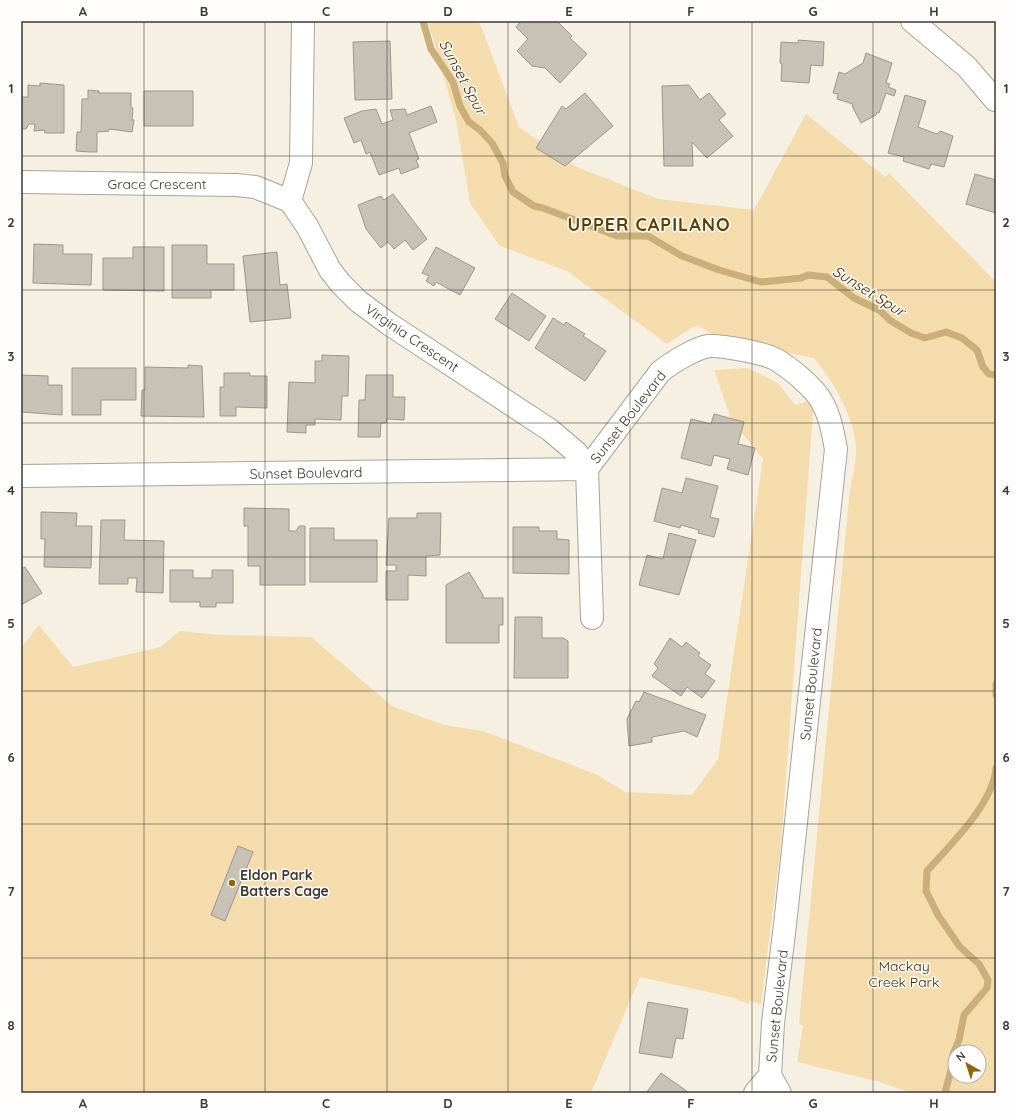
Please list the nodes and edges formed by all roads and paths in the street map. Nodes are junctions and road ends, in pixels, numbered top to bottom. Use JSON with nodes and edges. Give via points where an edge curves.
{"nodes":[{"id":1,"x":303,"y":21,"type":"edge"},
{"id":2,"x":912,"y":21,"type":"edge"},
{"id":3,"x":995,"y":100,"type":"dead end"},
{"id":4,"x":21,"y":182,"type":"edge"},
{"id":5,"x":290,"y":201,"type":"junction"},
{"id":6,"x":587,"y":469,"type":"junction"},
{"id":7,"x":21,"y":476,"type":"edge"},
{"id":8,"x":592,"y":618,"type":"dead end"},
{"id":9,"x":775,"y":1084,"type":"edge"},
{"id":10,"x":755,"y":1093,"type":"edge"}],
"edges":[{"from":1,"to":5,"type":"street","via":[[301,163]]},
{"from":2,"to":3,"type":"street","via":[[967,67]]},
{"from":4,"to":5,"type":"street","name":"Grace Crescent","via":[[236,185],[255,187]]},
{"from":5,"to":6,"type":"street","name":"Virginia Crescent","via":[[308,226],[330,270],[358,301],[550,430],[577,453]]},
{"from":6,"to":7,"type":"street","name":"Sunset Boulevard"},
{"from":6,"to":8,"type":"street"},
{"from":6,"to":9,"type":"street","name":"Sunset Boulevard","via":[[660,372],[675,361],[708,346],[738,349],[774,358],[797,375],[816,394],[822,401],[831,423],[836,449],[786,925],[773,1023]]},
{"from":9,"to":10,"type":"street","name":"Sunset Boulevard"}]}
